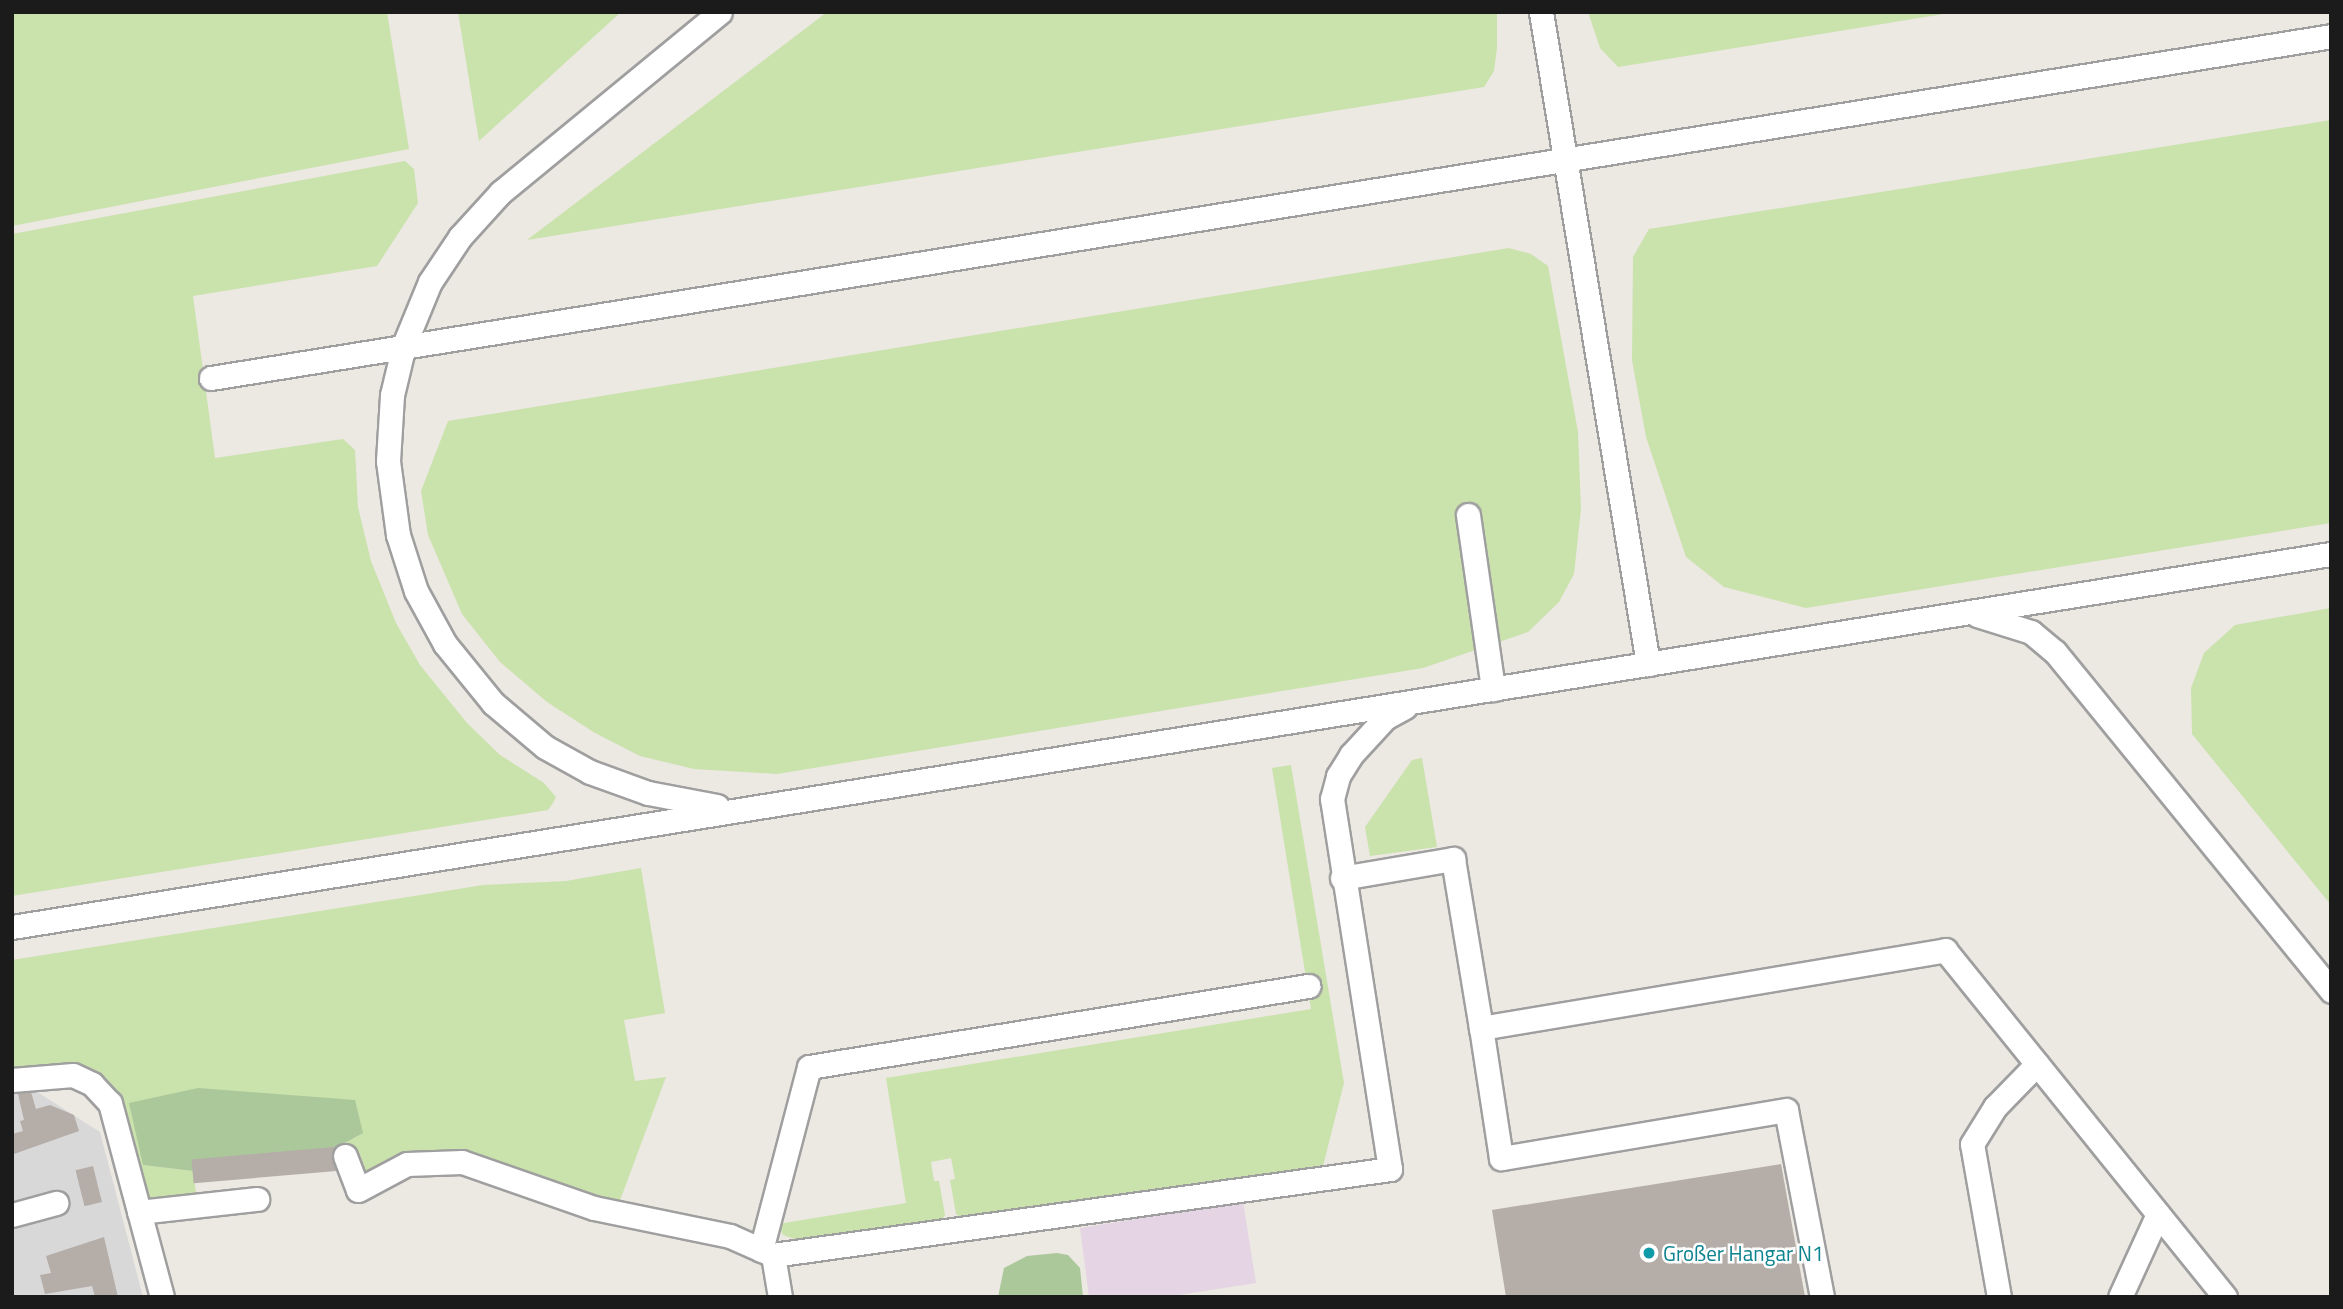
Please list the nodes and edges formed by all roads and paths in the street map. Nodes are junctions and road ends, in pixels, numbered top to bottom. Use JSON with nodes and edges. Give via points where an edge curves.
{"nodes":[{"id":1,"x":720,"y":12,"type":"edge"},
{"id":2,"x":1541,"y":12,"type":"edge"},
{"id":3,"x":2331,"y":36,"type":"edge"},
{"id":4,"x":1565,"y":159,"type":"junction"},
{"id":5,"x":404,"y":345,"type":"junction"},
{"id":6,"x":211,"y":378,"type":"dead end"},
{"id":7,"x":1468,"y":515,"type":"dead end"},
{"id":8,"x":2331,"y":554,"type":"edge"},
{"id":9,"x":1956,"y":614,"type":"junction"},
{"id":10,"x":1648,"y":664,"type":"junction"},
{"id":11,"x":1493,"y":689,"type":"junction"},
{"id":12,"x":1426,"y":699,"type":"junction"},
{"id":13,"x":758,"y":807,"type":"junction"},
{"id":14,"x":1342,"y":878,"type":"junction"},
{"id":15,"x":12,"y":927,"type":"edge"},
{"id":16,"x":1308,"y":986,"type":"dead end"},
{"id":17,"x":2331,"y":991,"type":"edge"},
{"id":18,"x":1481,"y":1028,"type":"junction"},
{"id":19,"x":2037,"y":1064,"type":"junction"},
{"id":20,"x":12,"y":1080,"type":"edge"},
{"id":21,"x":345,"y":1156,"type":"dead end"},
{"id":22,"x":257,"y":1199,"type":"dead end"},
{"id":23,"x":57,"y":1203,"type":"dead end"},
{"id":24,"x":139,"y":1212,"type":"junction"},
{"id":25,"x":2158,"y":1214,"type":"junction"},
{"id":26,"x":12,"y":1215,"type":"edge"},
{"id":27,"x":767,"y":1252,"type":"junction"},
{"id":28,"x":162,"y":1297,"type":"edge"},
{"id":29,"x":780,"y":1297,"type":"edge"},
{"id":30,"x":1822,"y":1297,"type":"edge"},
{"id":31,"x":1999,"y":1297,"type":"edge"},
{"id":32,"x":2120,"y":1297,"type":"edge"},
{"id":33,"x":2225,"y":1297,"type":"edge"}],
"edges":[{"from":1,"to":5,"type":"lane","via":[[479,214],[430,282]]},
{"from":2,"to":4,"type":"lane"},
{"from":3,"to":4,"type":"lane"},
{"from":4,"to":5,"type":"lane"},
{"from":4,"to":10,"type":"lane"},
{"from":5,"to":6,"type":"lane"},
{"from":5,"to":13,"type":"lane","via":[[389,423],[393,513],[416,591],[457,661],[524,731],[590,772],[682,802]]},
{"from":7,"to":11,"type":"lane"},
{"from":8,"to":9,"type":"lane"},
{"from":9,"to":10,"type":"lane"},
{"from":9,"to":17,"type":"lane","via":[[2013,624],[2055,652]]},
{"from":10,"to":11,"type":"lane"},
{"from":11,"to":12,"type":"lane"},
{"from":12,"to":13,"type":"lane"},
{"from":12,"to":14,"type":"lane","via":[[1385,718],[1338,776],[1333,823]]},
{"from":13,"to":15,"type":"lane"},
{"from":14,"to":18,"type":"lane","via":[[1452,859]]},
{"from":14,"to":27,"type":"lane","via":[[1390,1169]]},
{"from":16,"to":27,"type":"lane","via":[[809,1067]]},
{"from":18,"to":19,"type":"lane","via":[[1945,950]]},
{"from":18,"to":30,"type":"lane","via":[[1501,1158],[1786,1110]]},
{"from":19,"to":25,"type":"lane"},
{"from":19,"to":31,"type":"lane","via":[[1994,1107],[1972,1144]]},
{"from":20,"to":24,"type":"lane","via":[[73,1075],[92,1084],[110,1104]]},
{"from":21,"to":27,"type":"lane","via":[[358,1190],[407,1164],[461,1162],[594,1208],[730,1236]]},
{"from":22,"to":24,"type":"lane"},
{"from":23,"to":26,"type":"lane"},
{"from":24,"to":28,"type":"lane"},
{"from":25,"to":32,"type":"lane"},
{"from":25,"to":33,"type":"lane"},
{"from":27,"to":29,"type":"lane"}]}
